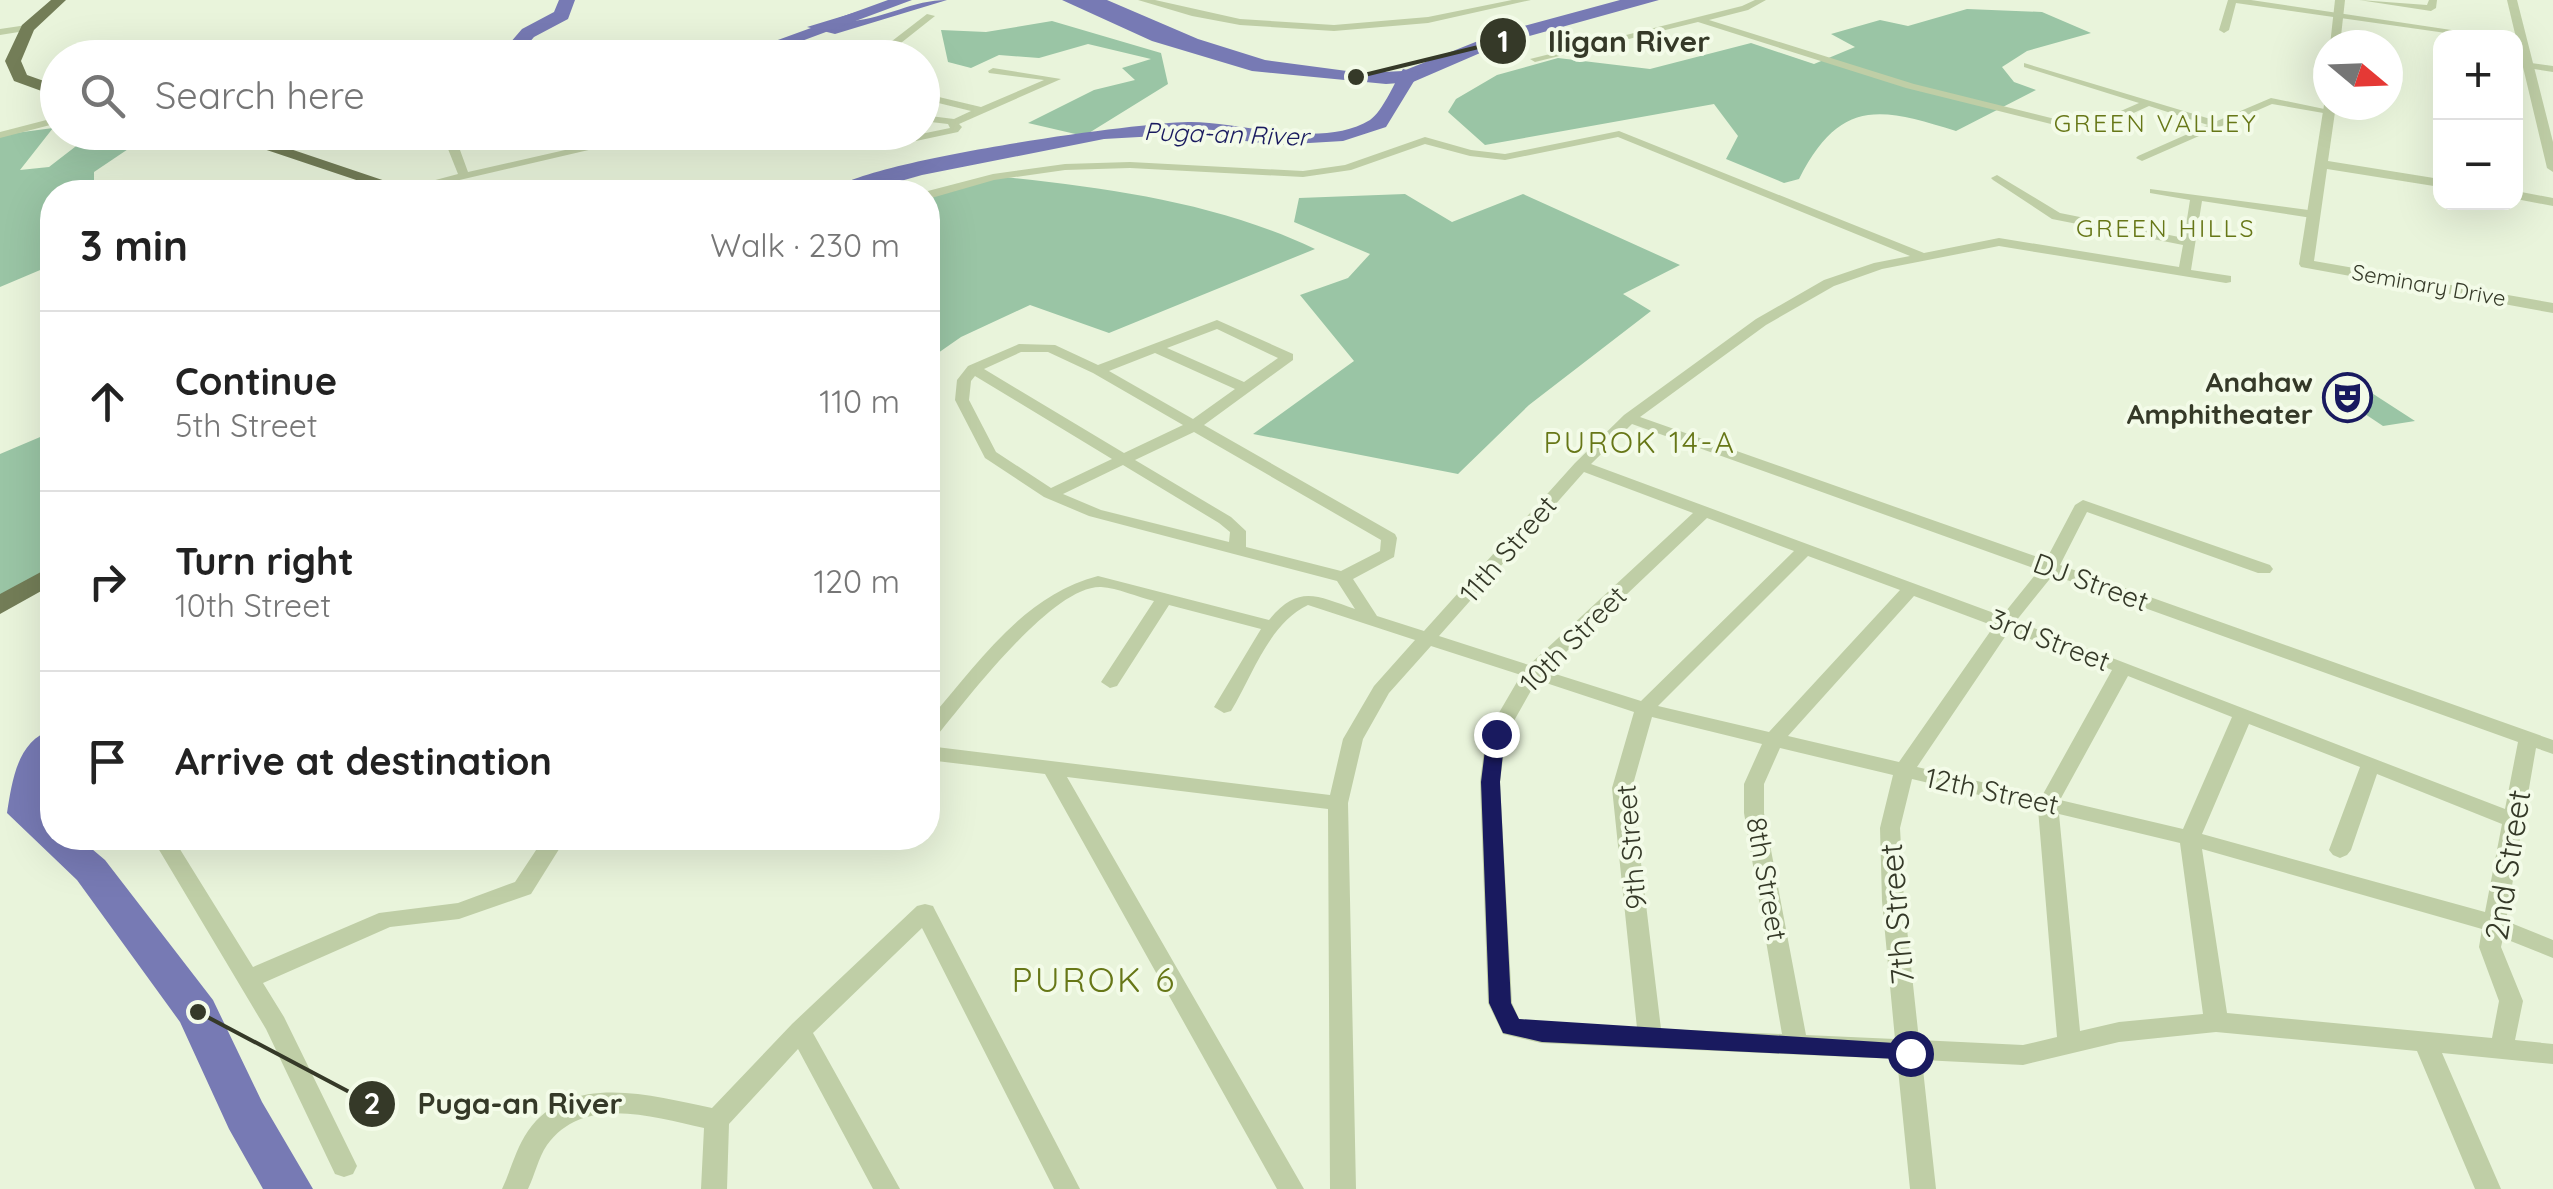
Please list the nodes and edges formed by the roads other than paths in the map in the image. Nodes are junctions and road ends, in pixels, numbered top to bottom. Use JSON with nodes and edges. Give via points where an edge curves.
{"nodes":[{"id":1,"x":59,"y":0,"type":"edge"},
{"id":2,"x":1143,"y":0,"type":"edge"},
{"id":3,"x":1526,"y":0,"type":"edge"},
{"id":4,"x":1762,"y":0,"type":"edge"},
{"id":5,"x":2232,"y":0,"type":"edge"},
{"id":6,"x":2340,"y":0,"type":"edge"},
{"id":7,"x":2364,"y":0,"type":"edge"},
{"id":8,"x":2512,"y":0,"type":"edge"},
{"id":9,"x":2434,"y":3,"type":"edge"},
{"id":10,"x":930,"y":16,"type":"dead end"},
{"id":11,"x":2337,"y":16,"type":"junction"},
{"id":12,"x":1701,"y":20,"type":"junction"},
{"id":13,"x":27,"y":28,"type":"junction"},
{"id":14,"x":2224,"y":30,"type":"dead end"},
{"id":15,"x":2336,"y":30,"type":"edge"},
{"id":16,"x":2445,"y":30,"type":"edge"},
{"id":17,"x":0,"y":32,"type":"edge"},
{"id":18,"x":899,"y":40,"type":"edge"},
{"id":19,"x":1535,"y":59,"type":"dead end"},
{"id":20,"x":2027,"y":64,"type":"dead end"},
{"id":21,"x":6,"y":65,"type":"edge"},
{"id":22,"x":2530,"y":66,"type":"junction"},
{"id":23,"x":2553,"y":69,"type":"edge"},
{"id":24,"x":992,"y":72,"type":"dead end"},
{"id":25,"x":40,"y":85,"type":"edge"},
{"id":26,"x":940,"y":100,"type":"edge"},
{"id":27,"x":2147,"y":103,"type":"junction"},
{"id":28,"x":2313,"y":106,"type":"edge"},
{"id":29,"x":983,"y":111,"type":"junction"},
{"id":30,"x":2328,"y":120,"type":"edge"},
{"id":31,"x":940,"y":122,"type":"edge"},
{"id":32,"x":40,"y":124,"type":"edge"},
{"id":33,"x":948,"y":124,"type":"junction"},
{"id":34,"x":2217,"y":124,"type":"junction"},
{"id":35,"x":940,"y":132,"type":"edge"},
{"id":36,"x":0,"y":134,"type":"edge"},
{"id":37,"x":277,"y":150,"type":"edge"},
{"id":38,"x":454,"y":150,"type":"edge"},
{"id":39,"x":576,"y":150,"type":"edge"},
{"id":40,"x":2142,"y":158,"type":"dead end"},
{"id":41,"x":2320,"y":164,"type":"junction"},
{"id":42,"x":2553,"y":168,"type":"edge"},
{"id":43,"x":463,"y":174,"type":"junction"},
{"id":44,"x":1996,"y":178,"type":"dead end"},
{"id":45,"x":370,"y":180,"type":"edge"},
{"id":46,"x":444,"y":180,"type":"edge"},
{"id":47,"x":2433,"y":182,"type":"edge"},
{"id":48,"x":940,"y":191,"type":"edge"},
{"id":49,"x":2154,"y":191,"type":"dead end"},
{"id":50,"x":2523,"y":197,"type":"edge"},
{"id":51,"x":2196,"y":198,"type":"junction"},
{"id":52,"x":2553,"y":202,"type":"edge"},
{"id":53,"x":2312,"y":214,"type":"junction"},
{"id":54,"x":2187,"y":242,"type":"junction"},
{"id":55,"x":1923,"y":257,"type":"junction"},
{"id":56,"x":2185,"y":270,"type":"junction"},
{"id":57,"x":2226,"y":279,"type":"dead end"},
{"id":58,"x":2553,"y":308,"type":"edge"},
{"id":59,"x":1156,"y":348,"type":"junction"},
{"id":60,"x":974,"y":369,"type":"junction"},
{"id":61,"x":1098,"y":370,"type":"junction"},
{"id":62,"x":1244,"y":388,"type":"junction"},
{"id":63,"x":1629,"y":418,"type":"junction"},
{"id":64,"x":1192,"y":427,"type":"junction"},
{"id":65,"x":1125,"y":460,"type":"junction"},
{"id":66,"x":1580,"y":466,"type":"junction"},
{"id":67,"x":1050,"y":494,"type":"junction"},
{"id":68,"x":1703,"y":513,"type":"junction"},
{"id":69,"x":1807,"y":548,"type":"junction"},
{"id":70,"x":1237,"y":549,"type":"junction"},
{"id":71,"x":2050,"y":568,"type":"junction"},
{"id":72,"x":2264,"y":570,"type":"dead end"},
{"id":73,"x":1342,"y":578,"type":"junction"},
{"id":74,"x":40,"y":581,"type":"edge"},
{"id":75,"x":1912,"y":588,"type":"junction"},
{"id":76,"x":1164,"y":598,"type":"junction"},
{"id":77,"x":0,"y":606,"type":"edge"},
{"id":78,"x":1369,"y":616,"type":"junction"},
{"id":79,"x":2005,"y":623,"type":"junction"},
{"id":80,"x":1272,"y":626,"type":"junction"},
{"id":81,"x":1430,"y":637,"type":"junction"},
{"id":82,"x":2124,"y":668,"type":"junction"},
{"id":83,"x":1532,"y":673,"type":"junction"},
{"id":84,"x":1110,"y":682,"type":"dead end"},
{"id":85,"x":1224,"y":708,"type":"dead end"},
{"id":86,"x":1644,"y":709,"type":"junction"},
{"id":87,"x":2242,"y":717,"type":"junction"},
{"id":88,"x":940,"y":720,"type":"edge"},
{"id":89,"x":2528,"y":738,"type":"junction"},
{"id":90,"x":1774,"y":740,"type":"junction"},
{"id":91,"x":2553,"y":747,"type":"edge"},
{"id":92,"x":940,"y":755,"type":"edge"},
{"id":93,"x":2370,"y":766,"type":"junction"},
{"id":94,"x":1052,"y":769,"type":"junction"},
{"id":95,"x":1904,"y":772,"type":"junction"},
{"id":96,"x":1338,"y":803,"type":"junction"},
{"id":97,"x":2048,"y":803,"type":"junction"},
{"id":98,"x":2516,"y":821,"type":"junction"},
{"id":99,"x":2190,"y":838,"type":"junction"},
{"id":100,"x":170,"y":850,"type":"edge"},
{"id":101,"x":547,"y":850,"type":"edge"},
{"id":102,"x":2340,"y":850,"type":"dead end"},
{"id":103,"x":2494,"y":923,"type":"junction"},
{"id":104,"x":2553,"y":949,"type":"edge"},
{"id":105,"x":249,"y":979,"type":"junction"},
{"id":106,"x":2216,"y":1022,"type":"junction"},
{"id":107,"x":800,"y":1031,"type":"junction"},
{"id":108,"x":1650,"y":1037,"type":"junction"},
{"id":109,"x":2069,"y":1042,"type":"junction"},
{"id":110,"x":2425,"y":1042,"type":"junction"},
{"id":111,"x":1796,"y":1046,"type":"junction"},
{"id":112,"x":2502,"y":1048,"type":"junction"},
{"id":113,"x":1910,"y":1053,"type":"junction"},
{"id":114,"x":2553,"y":1054,"type":"edge"},
{"id":115,"x":717,"y":1120,"type":"junction"},
{"id":116,"x":344,"y":1166,"type":"dead end"},
{"id":117,"x":516,"y":1189,"type":"edge"},
{"id":118,"x":714,"y":1189,"type":"edge"},
{"id":119,"x":886,"y":1189,"type":"edge"},
{"id":120,"x":1067,"y":1189,"type":"edge"},
{"id":121,"x":1291,"y":1189,"type":"edge"},
{"id":122,"x":1343,"y":1189,"type":"edge"},
{"id":123,"x":1924,"y":1189,"type":"edge"},
{"id":124,"x":2488,"y":1189,"type":"edge"}],
"edges":[{"from":1,"to":13,"type":"main road"},
{"from":2,"to":3,"type":"street","via":[[1213,20],[1298,29],[1411,25]]},
{"from":4,"to":12,"type":"street"},
{"from":5,"to":11,"type":"street"},
{"from":5,"to":14,"type":"street"},
{"from":6,"to":11,"type":"street"},
{"from":7,"to":9,"type":"street"},
{"from":8,"to":22,"type":"street"},
{"from":10,"to":18,"type":"street"},
{"from":11,"to":15,"type":"street"},
{"from":11,"to":16,"type":"street"},
{"from":12,"to":19,"type":"street"},
{"from":12,"to":27,"type":"street","via":[[1910,86],[2071,126],[2106,123]]},
{"from":13,"to":17,"type":"street"},
{"from":13,"to":21,"type":"main road"},
{"from":20,"to":27,"type":"street"},
{"from":21,"to":25,"type":"main road"},
{"from":22,"to":23,"type":"street"},
{"from":22,"to":42,"type":"street"},
{"from":24,"to":29,"type":"street","via":[[1056,78]]},
{"from":26,"to":29,"type":"street"},
{"from":27,"to":34,"type":"street"},
{"from":28,"to":34,"type":"street","via":[[2271,101]]},
{"from":29,"to":33,"type":"street"},
{"from":30,"to":41,"type":"street"},
{"from":31,"to":33,"type":"street"},
{"from":32,"to":36,"type":"street"},
{"from":33,"to":35,"type":"street","via":[[957,127]]},
{"from":34,"to":40,"type":"street"},
{"from":37,"to":45,"type":"main road"},
{"from":38,"to":43,"type":"street"},
{"from":39,"to":43,"type":"street"},
{"from":41,"to":47,"type":"street"},
{"from":41,"to":53,"type":"street"},
{"from":43,"to":46,"type":"street"},
{"from":44,"to":54,"type":"street","via":[[2056,216]]},
{"from":48,"to":55,"type":"street","via":[[993,176],[1065,167],[1303,174],[1363,163],[1424,140],[1505,156],[1619,134]]},
{"from":49,"to":51,"type":"street"},
{"from":50,"to":52,"type":"street"},
{"from":51,"to":53,"type":"street"},
{"from":51,"to":54,"type":"street"},
{"from":53,"to":58,"type":"street","name":"Seminary Drive","via":[[2306,264]]},
{"from":54,"to":56,"type":"street"},
{"from":55,"to":56,"type":"street","name":"11th Street","via":[[1998,242]]},
{"from":55,"to":63,"type":"street","name":"11th Street","via":[[1829,283],[1794,302]]},
{"from":56,"to":57,"type":"street","name":"11th Street"},
{"from":59,"to":61,"type":"street"},
{"from":59,"to":62,"type":"street"},
{"from":59,"to":62,"type":"street","via":[[1217,324],[1285,352],[1284,361]]},
{"from":60,"to":61,"type":"street","via":[[1038,346]]},
{"from":60,"to":65,"type":"street"},
{"from":60,"to":67,"type":"street","via":[[964,380],[962,400],[990,455]]},
{"from":61,"to":64,"type":"street"},
{"from":62,"to":64,"type":"street"},
{"from":63,"to":66,"type":"street","name":"11th Street"},
{"from":63,"to":71,"type":"street","name":"DJ Street"},
{"from":64,"to":65,"type":"street"},
{"from":64,"to":73,"type":"street","via":[[1389,538],[1388,553]]},
{"from":65,"to":67,"type":"street"},
{"from":65,"to":70,"type":"street","via":[[1225,520],[1238,531]]},
{"from":66,"to":68,"type":"street","name":"3rd Street"},
{"from":66,"to":81,"type":"street","name":"11th Street"},
{"from":67,"to":70,"type":"street","via":[[1095,514]]},
{"from":68,"to":69,"type":"street","name":"3rd Street"},
{"from":68,"to":83,"type":"street","name":"10th Street"},
{"from":69,"to":75,"type":"street","name":"3rd Street"},
{"from":69,"to":86,"type":"street","name":"9th Street"},
{"from":70,"to":73,"type":"street"},
{"from":71,"to":72,"type":"street","name":"7th Street","via":[[2083,504]]},
{"from":71,"to":79,"type":"street","name":"7th Street"},
{"from":71,"to":89,"type":"street","name":"DJ Street"},
{"from":73,"to":78,"type":"street"},
{"from":74,"to":77,"type":"main road"},
{"from":75,"to":79,"type":"street","name":"3rd Street"},
{"from":75,"to":90,"type":"street","name":"8th Street"},
{"from":76,"to":80,"type":"street"},
{"from":76,"to":84,"type":"street"},
{"from":76,"to":88,"type":"street","via":[[1098,582],[1058,594]]},
{"from":78,"to":80,"type":"street","name":"12th Street","via":[[1307,599],[1288,605]]},
{"from":78,"to":81,"type":"street","name":"12th Street"},
{"from":79,"to":82,"type":"street","name":"3rd Street"},
{"from":79,"to":95,"type":"street","name":"7th Street"},
{"from":80,"to":85,"type":"street"},
{"from":81,"to":83,"type":"street","name":"12th Street"},
{"from":81,"to":96,"type":"street","name":"11th Street","via":[[1362,718]]},
{"from":82,"to":87,"type":"street","name":"3rd Street"},
{"from":82,"to":97,"type":"street"},
{"from":83,"to":86,"type":"street","name":"12th Street"},
{"from":83,"to":108,"type":"street","name":"10th Street","via":[[1507,710],[1491,760],[1500,1003],[1511,1026]]},
{"from":86,"to":90,"type":"street","name":"12th Street"},
{"from":86,"to":108,"type":"street","name":"9th Street","via":[[1622,788]]},
{"from":87,"to":93,"type":"street","name":"3rd Street"},
{"from":87,"to":99,"type":"street"},
{"from":89,"to":91,"type":"street","name":"DJ Street"},
{"from":89,"to":98,"type":"street","name":"2nd Street"},
{"from":90,"to":95,"type":"street","name":"12th Street"},
{"from":90,"to":111,"type":"street","name":"8th Street","via":[[1754,784],[1754,812]]},
{"from":92,"to":94,"type":"street"},
{"from":93,"to":98,"type":"street","name":"3rd Street"},
{"from":93,"to":102,"type":"street"},
{"from":94,"to":96,"type":"street"},
{"from":94,"to":121,"type":"street"},
{"from":95,"to":97,"type":"street","name":"12th Street"},
{"from":95,"to":113,"type":"street","name":"7th Street","via":[[1890,828],[1890,865]]},
{"from":96,"to":122,"type":"street","name":"11th Street"},
{"from":97,"to":99,"type":"street","name":"12th Street"},
{"from":97,"to":109,"type":"street"},
{"from":98,"to":103,"type":"street","name":"2nd Street"},
{"from":99,"to":103,"type":"street","name":"12th Street"},
{"from":99,"to":106,"type":"street"},
{"from":100,"to":105,"type":"street"},
{"from":101,"to":105,"type":"street","via":[[522,888],[459,910],[387,919]]},
{"from":103,"to":104,"type":"street","name":"12th Street"},
{"from":103,"to":112,"type":"street","name":"2nd Street","via":[[2490,947],[2510,1001]]},
{"from":105,"to":116,"type":"street"},
{"from":106,"to":109,"type":"street"},
{"from":106,"to":110,"type":"street"},
{"from":107,"to":115,"type":"street"},
{"from":107,"to":119,"type":"street"},
{"from":107,"to":120,"type":"street","via":[[925,912]]},
{"from":108,"to":111,"type":"street"},
{"from":109,"to":113,"type":"street","via":[[2022,1055]]},
{"from":110,"to":112,"type":"street"},
{"from":110,"to":124,"type":"street"},
{"from":111,"to":113,"type":"street"},
{"from":112,"to":114,"type":"street"},
{"from":113,"to":123,"type":"street","name":"7th Street"},
{"from":115,"to":117,"type":"street","via":[[614,1101],[582,1107],[558,1116],[538,1137]]},
{"from":115,"to":118,"type":"street"}]}
